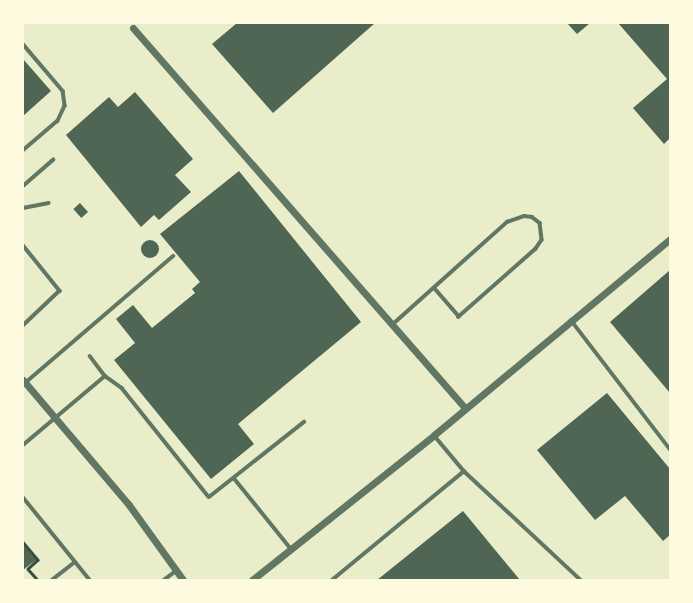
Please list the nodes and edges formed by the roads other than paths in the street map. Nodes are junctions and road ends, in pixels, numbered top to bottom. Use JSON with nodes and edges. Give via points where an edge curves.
{"nodes":[{"id":1,"x":133,"y":28,"type":"dead end"},
{"id":2,"x":23,"y":44,"type":"edge"},
{"id":3,"x":23,"y":151,"type":"edge"},
{"id":4,"x":52,"y":160,"type":"dead end"},
{"id":5,"x":23,"y":186,"type":"edge"},
{"id":6,"x":49,"y":203,"type":"dead end"},
{"id":7,"x":23,"y":208,"type":"edge"},
{"id":8,"x":670,"y":239,"type":"edge"},
{"id":9,"x":23,"y":245,"type":"edge"},
{"id":10,"x":173,"y":256,"type":"dead end"},
{"id":11,"x":434,"y":288,"type":"junction"},
{"id":12,"x":571,"y":320,"type":"junction"},
{"id":13,"x":393,"y":325,"type":"junction"},
{"id":14,"x":23,"y":326,"type":"edge"},
{"id":15,"x":90,"y":356,"type":"dead end"},
{"id":16,"x":105,"y":376,"type":"junction"},
{"id":17,"x":24,"y":381,"type":"edge"},
{"id":18,"x":465,"y":408,"type":"junction"},
{"id":19,"x":55,"y":418,"type":"junction"},
{"id":20,"x":304,"y":422,"type":"dead end"},
{"id":21,"x":435,"y":435,"type":"junction"},
{"id":22,"x":23,"y":444,"type":"edge"},
{"id":23,"x":670,"y":449,"type":"edge"},
{"id":24,"x":464,"y":471,"type":"junction"},
{"id":25,"x":234,"y":478,"type":"junction"},
{"id":26,"x":23,"y":497,"type":"edge"},
{"id":27,"x":292,"y":550,"type":"junction"},
{"id":28,"x":75,"y":562,"type":"junction"},
{"id":29,"x":176,"y":571,"type":"junction"},
{"id":30,"x":52,"y":580,"type":"edge"},
{"id":31,"x":90,"y":580,"type":"edge"},
{"id":32,"x":164,"y":580,"type":"edge"},
{"id":33,"x":183,"y":580,"type":"edge"},
{"id":34,"x":252,"y":580,"type":"edge"},
{"id":35,"x":332,"y":580,"type":"edge"},
{"id":36,"x":582,"y":580,"type":"edge"}],
"edges":[{"from":1,"to":13,"type":"street"},
{"from":2,"to":3,"type":"lane","via":[[63,91],[65,106],[58,121]]},
{"from":4,"to":5,"type":"lane"},
{"from":6,"to":7,"type":"lane"},
{"from":8,"to":12,"type":"street"},
{"from":9,"to":14,"type":"lane","via":[[60,291]]},
{"from":10,"to":17,"type":"lane"},
{"from":11,"to":11,"type":"lane","via":[[507,222],[524,216],[540,223],[542,240],[536,249],[459,317]]},
{"from":11,"to":13,"type":"lane"},
{"from":12,"to":18,"type":"street"},
{"from":12,"to":23,"type":"lane"},
{"from":13,"to":18,"type":"street"},
{"from":15,"to":16,"type":"lane"},
{"from":16,"to":19,"type":"lane"},
{"from":16,"to":25,"type":"lane","via":[[122,388],[209,497]]},
{"from":17,"to":19,"type":"street"},
{"from":18,"to":21,"type":"street"},
{"from":19,"to":22,"type":"lane"},
{"from":19,"to":29,"type":"street","via":[[129,505]]},
{"from":20,"to":25,"type":"lane"},
{"from":21,"to":24,"type":"lane"},
{"from":21,"to":27,"type":"street"},
{"from":24,"to":35,"type":"lane"},
{"from":24,"to":36,"type":"lane"},
{"from":25,"to":27,"type":"lane"},
{"from":26,"to":28,"type":"lane"},
{"from":27,"to":34,"type":"street"},
{"from":28,"to":30,"type":"lane"},
{"from":28,"to":31,"type":"lane"},
{"from":29,"to":32,"type":"lane"},
{"from":29,"to":33,"type":"street"}]}
